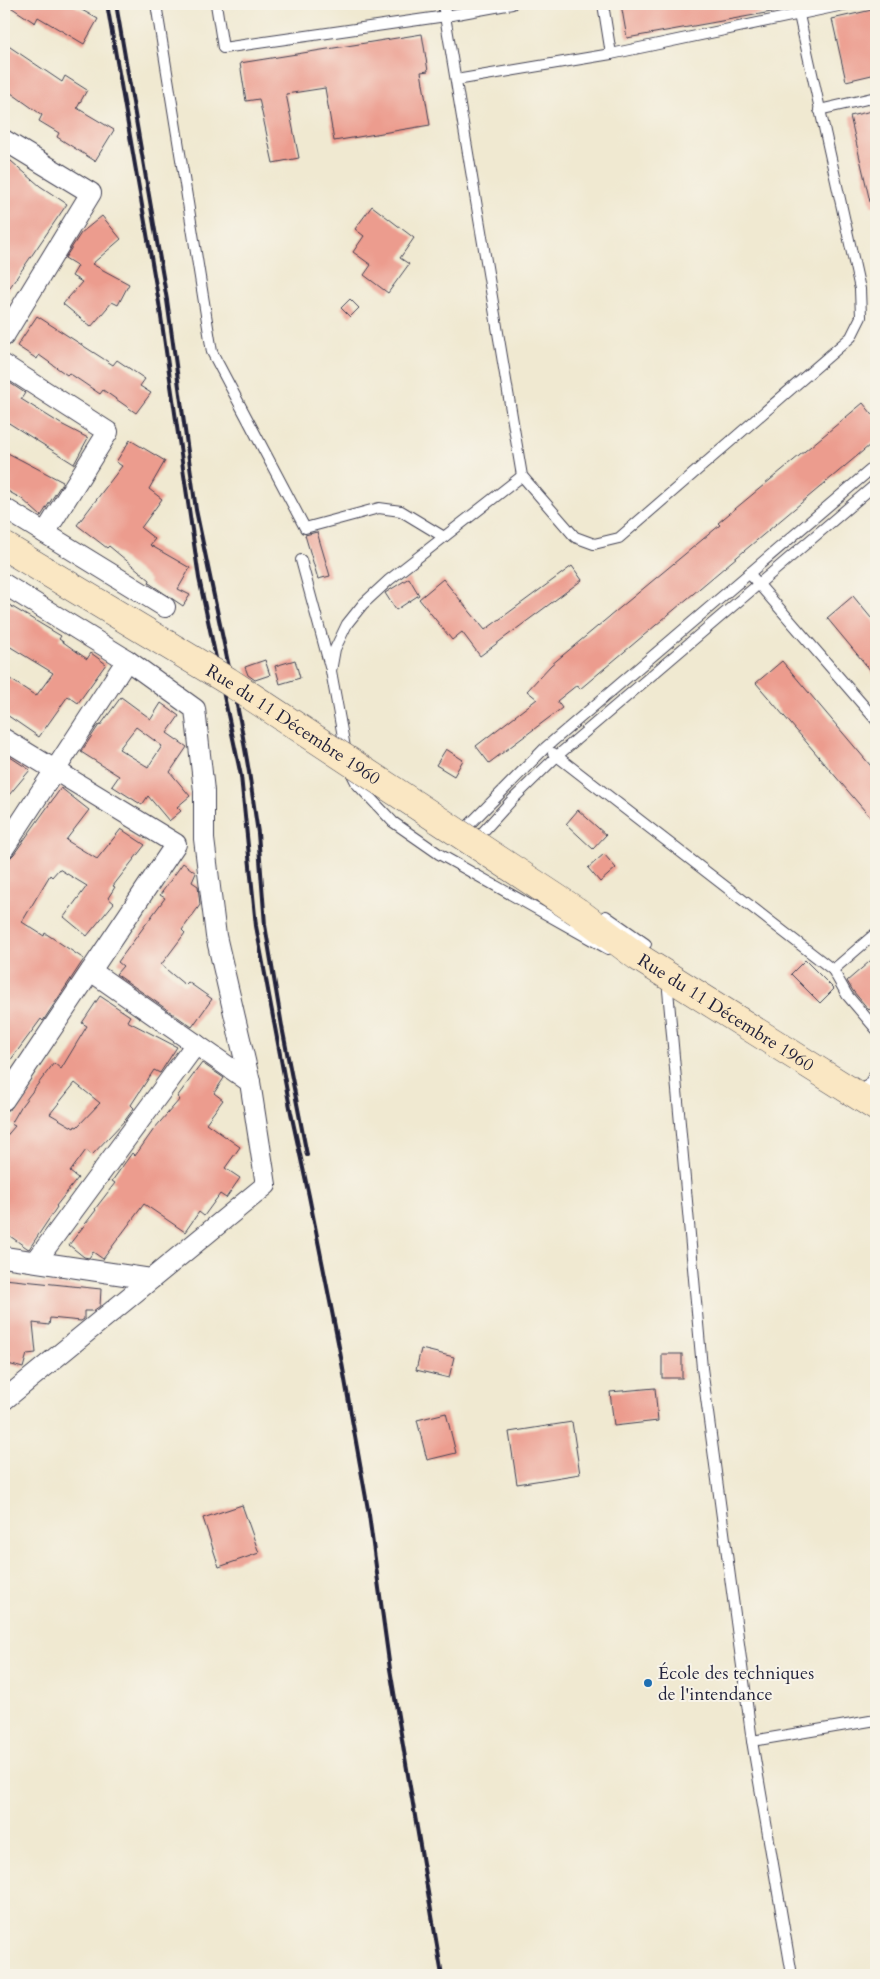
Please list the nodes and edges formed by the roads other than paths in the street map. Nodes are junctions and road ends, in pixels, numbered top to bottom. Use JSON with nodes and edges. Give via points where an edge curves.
{"nodes":[{"id":1,"x":156,"y":4,"type":"edge"},
{"id":2,"x":216,"y":4,"type":"edge"},
{"id":3,"x":444,"y":4,"type":"edge"},
{"id":4,"x":512,"y":4,"type":"edge"},
{"id":5,"x":603,"y":4,"type":"edge"},
{"id":6,"x":848,"y":4,"type":"edge"},
{"id":7,"x":799,"y":15,"type":"junction"},
{"id":8,"x":446,"y":16,"type":"junction"},
{"id":9,"x":611,"y":54,"type":"junction"},
{"id":10,"x":456,"y":80,"type":"junction"},
{"id":11,"x":876,"y":97,"type":"edge"},
{"id":12,"x":819,"y":110,"type":"junction"},
{"id":13,"x":4,"y":140,"type":"edge"},
{"id":14,"x":4,"y":336,"type":"edge"},
{"id":15,"x":4,"y":365,"type":"edge"},
{"id":16,"x":876,"y":465,"type":"edge"},
{"id":17,"x":522,"y":476,"type":"junction"},
{"id":18,"x":876,"y":484,"type":"edge"},
{"id":19,"x":4,"y":508,"type":"edge"},
{"id":20,"x":45,"y":533,"type":"junction"},
{"id":21,"x":444,"y":536,"type":"junction"},
{"id":22,"x":4,"y":546,"type":"edge"},
{"id":23,"x":301,"y":560,"type":"dead end"},
{"id":24,"x":749,"y":573,"type":"junction"},
{"id":25,"x":4,"y":584,"type":"edge"},
{"id":26,"x":759,"y":584,"type":"junction"},
{"id":27,"x":165,"y":606,"type":"dead end"},
{"id":28,"x":126,"y":660,"type":"junction"},
{"id":29,"x":331,"y":670,"type":"junction"},
{"id":30,"x":876,"y":720,"type":"edge"},
{"id":31,"x":4,"y":739,"type":"edge"},
{"id":32,"x":345,"y":747,"type":"junction"},
{"id":33,"x":546,"y":748,"type":"junction"},
{"id":34,"x":557,"y":756,"type":"junction"},
{"id":35,"x":54,"y":770,"type":"junction"},
{"id":36,"x":446,"y":812,"type":"dead end"},
{"id":37,"x":4,"y":848,"type":"edge"},
{"id":38,"x":586,"y":911,"type":"junction"},
{"id":39,"x":876,"y":933,"type":"edge"},
{"id":40,"x":833,"y":970,"type":"junction"},
{"id":41,"x":91,"y":971,"type":"junction"},
{"id":42,"x":667,"y":975,"type":"junction"},
{"id":43,"x":876,"y":1029,"type":"edge"},
{"id":44,"x":196,"y":1044,"type":"junction"},
{"id":45,"x":250,"y":1082,"type":"junction"},
{"id":46,"x":874,"y":1091,"type":"edge"},
{"id":47,"x":4,"y":1100,"type":"edge"},
{"id":48,"x":4,"y":1257,"type":"edge"},
{"id":49,"x":36,"y":1261,"type":"junction"},
{"id":50,"x":151,"y":1279,"type":"junction"},
{"id":51,"x":4,"y":1400,"type":"edge"},
{"id":52,"x":876,"y":1720,"type":"edge"},
{"id":53,"x":752,"y":1741,"type":"junction"},
{"id":54,"x":792,"y":1975,"type":"edge"}],
"edges":[{"from":1,"to":21,"type":"lane","via":[[212,352],[305,528],[379,508],[401,511]]},
{"from":2,"to":8,"type":"lane","via":[[223,48]]},
{"from":3,"to":8,"type":"lane"},
{"from":4,"to":8,"type":"lane"},
{"from":5,"to":9,"type":"lane"},
{"from":6,"to":7,"type":"lane"},
{"from":7,"to":9,"type":"lane"},
{"from":7,"to":12,"type":"lane"},
{"from":8,"to":10,"type":"lane"},
{"from":9,"to":10,"type":"lane"},
{"from":10,"to":17,"type":"lane"},
{"from":11,"to":12,"type":"lane"},
{"from":12,"to":17,"type":"lane","via":[[860,289],[861,318],[852,337],[619,538],[594,544],[575,537]]},
{"from":13,"to":14,"type":"street","via":[[91,193]]},
{"from":15,"to":20,"type":"street","via":[[108,432]]},
{"from":16,"to":24,"type":"lane"},
{"from":17,"to":21,"type":"lane"},
{"from":18,"to":26,"type":"lane"},
{"from":19,"to":20,"type":"street"},
{"from":20,"to":27,"type":"street"},
{"from":21,"to":29,"type":"lane","via":[[363,604],[347,624],[335,649]]},
{"from":22,"to":38,"type":"main road","name":"Rue du 11 Décembre 1960","bridge":true,"via":[[228,681]]},
{"from":23,"to":29,"type":"lane"},
{"from":24,"to":26,"type":"lane"},
{"from":24,"to":33,"type":"lane"},
{"from":25,"to":28,"type":"street"},
{"from":26,"to":30,"type":"lane"},
{"from":26,"to":34,"type":"lane"},
{"from":28,"to":35,"type":"street"},
{"from":28,"to":45,"type":"street","via":[[195,708],[204,791],[204,839],[216,936]]},
{"from":29,"to":32,"type":"lane"},
{"from":31,"to":35,"type":"street"},
{"from":32,"to":36,"type":"lane"},
{"from":32,"to":42,"type":"lane","via":[[348,765],[357,784],[393,822],[439,854],[601,946]]},
{"from":33,"to":34,"type":"lane"},
{"from":33,"to":34,"type":"lane","via":[[464,824],[485,837],[512,800]]},
{"from":34,"to":40,"type":"lane"},
{"from":35,"to":37,"type":"street"},
{"from":35,"to":41,"type":"street","via":[[176,844]]},
{"from":38,"to":42,"type":"main road","name":"Rue du 11 Décembre 1960","via":[[638,957]]},
{"from":38,"to":46,"type":"main road","name":"Rue du 11 Décembre 1960","via":[[646,944]]},
{"from":39,"to":40,"type":"lane"},
{"from":40,"to":43,"type":"lane","via":[[847,995]]},
{"from":41,"to":44,"type":"street"},
{"from":41,"to":47,"type":"street"},
{"from":42,"to":46,"type":"main road","name":"Rue du 11 Décembre 1960"},
{"from":42,"to":53,"type":"lane","via":[[702,1368]]},
{"from":44,"to":45,"type":"street"},
{"from":44,"to":49,"type":"street"},
{"from":45,"to":50,"type":"street","via":[[266,1184]]},
{"from":48,"to":49,"type":"street"},
{"from":49,"to":50,"type":"street"},
{"from":50,"to":51,"type":"street"},
{"from":52,"to":53,"type":"lane"},
{"from":53,"to":54,"type":"lane"}]}
